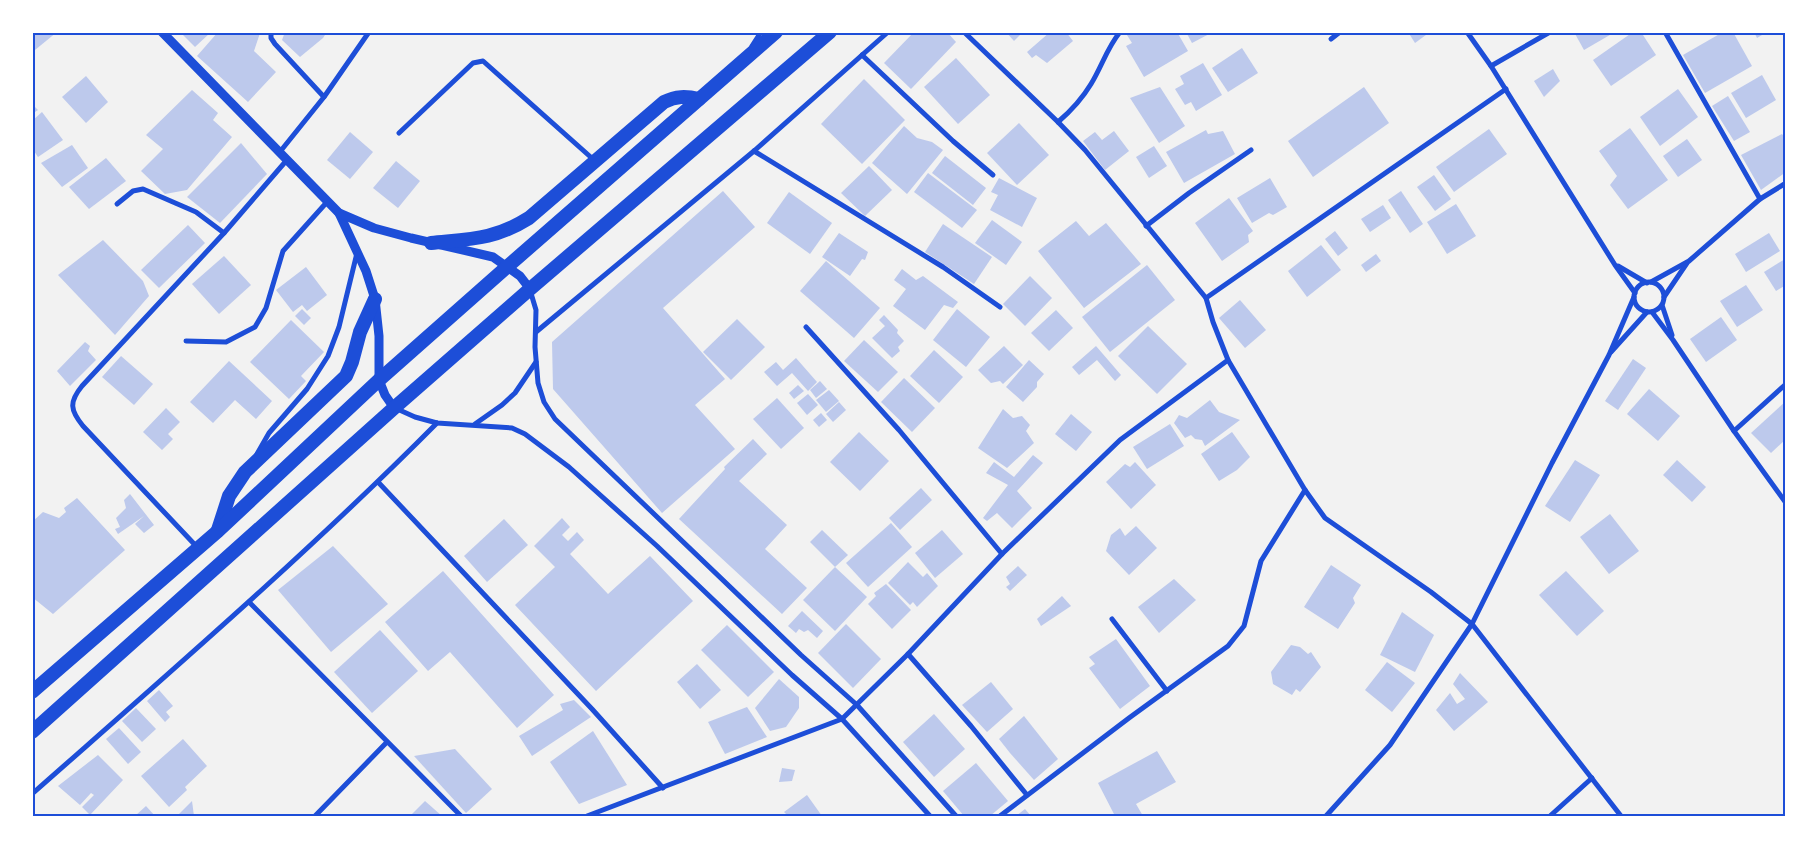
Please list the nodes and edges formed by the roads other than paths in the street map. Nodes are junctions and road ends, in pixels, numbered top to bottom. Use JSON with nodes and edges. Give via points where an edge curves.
{"nodes":[{"id":1,"x":162,"y":32,"type":"edge"},
{"id":2,"x":271,"y":32,"type":"edge"},
{"id":3,"x":370,"y":32,"type":"edge"},
{"id":4,"x":760,"y":32,"type":"edge"},
{"id":5,"x":776,"y":32,"type":"edge"},
{"id":6,"x":830,"y":32,"type":"edge"},
{"id":7,"x":888,"y":32,"type":"edge"},
{"id":8,"x":964,"y":32,"type":"edge"},
{"id":9,"x":1120,"y":32,"type":"edge"},
{"id":10,"x":1340,"y":32,"type":"edge"},
{"id":11,"x":1466,"y":32,"type":"edge"},
{"id":12,"x":1550,"y":32,"type":"edge"},
{"id":13,"x":1665,"y":32,"type":"edge"},
{"id":14,"x":1331,"y":39,"type":"dead end"},
{"id":15,"x":862,"y":55,"type":"junction"},
{"id":16,"x":744,"y":59,"type":"junction"},
{"id":17,"x":1491,"y":66,"type":"junction"},
{"id":18,"x":1506,"y":89,"type":"junction"},
{"id":19,"x":324,"y":97,"type":"junction"},
{"id":20,"x":700,"y":99,"type":"junction"},
{"id":21,"x":1058,"y":122,"type":"junction"},
{"id":22,"x":399,"y":133,"type":"dead end"},
{"id":23,"x":1251,"y":150,"type":"dead end"},
{"id":24,"x":754,"y":151,"type":"junction"},
{"id":25,"x":278,"y":153,"type":"junction"},
{"id":26,"x":286,"y":161,"type":"junction"},
{"id":27,"x":594,"y":161,"type":"junction"},
{"id":28,"x":993,"y":175,"type":"dead end"},
{"id":29,"x":1786,"y":183,"type":"edge"},
{"id":30,"x":1760,"y":200,"type":"junction"},
{"id":31,"x":327,"y":202,"type":"junction"},
{"id":32,"x":117,"y":204,"type":"dead end"},
{"id":33,"x":339,"y":214,"type":"junction"},
{"id":34,"x":1146,"y":226,"type":"junction"},
{"id":35,"x":224,"y":233,"type":"junction"},
{"id":36,"x":431,"y":243,"type":"junction"},
{"id":37,"x":357,"y":252,"type":"junction"},
{"id":38,"x":1689,"y":261,"type":"junction"},
{"id":39,"x":1615,"y":265,"type":"junction"},
{"id":40,"x":508,"y":266,"type":"junction"},
{"id":41,"x":1649,"y":283,"type":"junction"},
{"id":42,"x":530,"y":289,"type":"junction"},
{"id":43,"x":1635,"y":295,"type":"junction"},
{"id":44,"x":1664,"y":297,"type":"junction"},
{"id":45,"x":1206,"y":298,"type":"junction"},
{"id":46,"x":375,"y":299,"type":"junction"},
{"id":47,"x":1662,"y":305,"type":"junction"},
{"id":48,"x":1000,"y":307,"type":"dead end"},
{"id":49,"x":1650,"y":312,"type":"junction"},
{"id":50,"x":806,"y":327,"type":"dead end"},
{"id":51,"x":536,"y":332,"type":"junction"},
{"id":52,"x":1674,"y":340,"type":"junction"},
{"id":53,"x":186,"y":341,"type":"dead end"},
{"id":54,"x":1609,"y":354,"type":"junction"},
{"id":55,"x":1228,"y":360,"type":"junction"},
{"id":56,"x":536,"y":362,"type":"junction"},
{"id":57,"x":378,"y":380,"type":"junction"},
{"id":58,"x":1786,"y":384,"type":"edge"},
{"id":59,"x":394,"y":408,"type":"junction"},
{"id":60,"x":437,"y":423,"type":"junction"},
{"id":61,"x":474,"y":424,"type":"junction"},
{"id":62,"x":1734,"y":431,"type":"junction"},
{"id":63,"x":252,"y":464,"type":"junction"},
{"id":64,"x":378,"y":482,"type":"junction"},
{"id":65,"x":1305,"y":490,"type":"junction"},
{"id":66,"x":1786,"y":503,"type":"edge"},
{"id":67,"x":218,"y":531,"type":"junction"},
{"id":68,"x":198,"y":548,"type":"junction"},
{"id":69,"x":1002,"y":554,"type":"junction"},
{"id":70,"x":249,"y":602,"type":"junction"},
{"id":71,"x":1112,"y":619,"type":"dead end"},
{"id":72,"x":1472,"y":624,"type":"junction"},
{"id":73,"x":908,"y":654,"type":"junction"},
{"id":74,"x":1167,"y":691,"type":"junction"},
{"id":75,"x":32,"y":692,"type":"edge"},
{"id":76,"x":857,"y":705,"type":"junction"},
{"id":77,"x":842,"y":719,"type":"junction"},
{"id":78,"x":32,"y":732,"type":"edge"},
{"id":79,"x":387,"y":742,"type":"junction"},
{"id":80,"x":1592,"y":778,"type":"junction"},
{"id":81,"x":663,"y":788,"type":"junction"},
{"id":82,"x":32,"y":794,"type":"edge"},
{"id":83,"x":1028,"y":795,"type":"junction"},
{"id":84,"x":315,"y":816,"type":"edge"},
{"id":85,"x":461,"y":816,"type":"edge"},
{"id":86,"x":587,"y":816,"type":"edge"},
{"id":87,"x":930,"y":816,"type":"edge"},
{"id":88,"x":956,"y":816,"type":"edge"},
{"id":89,"x":1000,"y":816,"type":"edge"},
{"id":90,"x":1326,"y":816,"type":"edge"},
{"id":91,"x":1550,"y":816,"type":"edge"},
{"id":92,"x":1621,"y":816,"type":"edge"}],
"edges":[{"from":1,"to":25,"type":"street"},
{"from":2,"to":19,"type":"street","via":[[275,44]]},
{"from":3,"to":19,"type":"street"},
{"from":4,"to":16,"type":"street"},
{"from":5,"to":16,"type":"highway"},
{"from":6,"to":42,"type":"highway"},
{"from":7,"to":15,"type":"street"},
{"from":8,"to":21,"type":"street"},
{"from":9,"to":21,"type":"street","via":[[1080,102]]},
{"from":10,"to":14,"type":"street"},
{"from":11,"to":17,"type":"street"},
{"from":12,"to":17,"type":"street"},
{"from":13,"to":30,"type":"street"},
{"from":15,"to":24,"type":"street"},
{"from":15,"to":28,"type":"street"},
{"from":16,"to":20,"type":"highway"},
{"from":17,"to":18,"type":"street"},
{"from":18,"to":39,"type":"street"},
{"from":18,"to":45,"type":"street"},
{"from":19,"to":25,"type":"street"},
{"from":20,"to":27,"type":"highway","via":[[686,96],[664,102]]},
{"from":20,"to":40,"type":"highway"},
{"from":21,"to":34,"type":"street","via":[[1085,150]]},
{"from":22,"to":27,"type":"street","via":[[473,63],[483,61]]},
{"from":23,"to":34,"type":"street"},
{"from":24,"to":48,"type":"street","via":[[943,267]]},
{"from":24,"to":51,"type":"street"},
{"from":25,"to":26,"type":"street"},
{"from":26,"to":31,"type":"street"},
{"from":26,"to":35,"type":"street"},
{"from":27,"to":36,"type":"highway","via":[[512,229],[493,236]]},
{"from":29,"to":30,"type":"street"},
{"from":30,"to":38,"type":"street"},
{"from":31,"to":33,"type":"street"},
{"from":31,"to":53,"type":"street","via":[[283,251],[266,308],[255,327],[226,342]]},
{"from":32,"to":35,"type":"street","via":[[134,191],[143,189],[196,212]]},
{"from":33,"to":36,"type":"street","via":[[374,228]]},
{"from":33,"to":37,"type":"street"},
{"from":34,"to":45,"type":"street"},
{"from":35,"to":68,"type":"street","via":[[82,386],[72,402],[73,414],[82,426]]},
{"from":36,"to":40,"type":"street","via":[[493,257]]},
{"from":37,"to":46,"type":"street"},
{"from":37,"to":63,"type":"street","via":[[339,327],[328,356],[307,389],[269,433]]},
{"from":38,"to":41,"type":"street"},
{"from":38,"to":44,"type":"street"},
{"from":39,"to":41,"type":"street"},
{"from":39,"to":43,"type":"street"},
{"from":40,"to":42,"type":"street"},
{"from":40,"to":57,"type":"highway"},
{"from":41,"to":43,"type":"street","via":[[1639,286]]},
{"from":41,"to":44,"type":"street","via":[[1659,286]]},
{"from":42,"to":51,"type":"street","via":[[536,310]]},
{"from":42,"to":59,"type":"highway"},
{"from":43,"to":49,"type":"street","via":[[1640,309]]},
{"from":43,"to":54,"type":"street"},
{"from":44,"to":47,"type":"street"},
{"from":45,"to":55,"type":"street"},
{"from":46,"to":57,"type":"street","via":[[379,336]]},
{"from":46,"to":63,"type":"highway","via":[[346,376]]},
{"from":47,"to":49,"type":"street"},
{"from":47,"to":52,"type":"street"},
{"from":49,"to":52,"type":"street"},
{"from":49,"to":54,"type":"street"},
{"from":50,"to":69,"type":"street","via":[[899,430]]},
{"from":51,"to":56,"type":"street"},
{"from":52,"to":62,"type":"street"},
{"from":54,"to":72,"type":"street"},
{"from":55,"to":65,"type":"street"},
{"from":55,"to":69,"type":"street","via":[[1120,440]]},
{"from":56,"to":61,"type":"street","via":[[515,393]]},
{"from":56,"to":76,"type":"street","via":[[544,402],[555,419]]},
{"from":57,"to":59,"type":"street"},
{"from":57,"to":67,"type":"highway"},
{"from":58,"to":62,"type":"street"},
{"from":59,"to":60,"type":"street"},
{"from":59,"to":78,"type":"highway"},
{"from":60,"to":61,"type":"street"},
{"from":60,"to":64,"type":"street"},
{"from":61,"to":77,"type":"street","via":[[512,428],[569,467]]},
{"from":62,"to":66,"type":"street"},
{"from":63,"to":67,"type":"highway","via":[[229,496]]},
{"from":64,"to":70,"type":"street"},
{"from":64,"to":81,"type":"street"},
{"from":65,"to":72,"type":"street","via":[[1325,518]]},
{"from":65,"to":74,"type":"street","via":[[1261,561],[1244,626],[1228,646]]},
{"from":67,"to":68,"type":"highway"},
{"from":68,"to":75,"type":"highway"},
{"from":69,"to":73,"type":"street"},
{"from":70,"to":79,"type":"street"},
{"from":70,"to":82,"type":"street"},
{"from":71,"to":74,"type":"street"},
{"from":72,"to":80,"type":"street"},
{"from":72,"to":90,"type":"street","via":[[1390,746]]},
{"from":73,"to":76,"type":"street"},
{"from":73,"to":83,"type":"street"},
{"from":74,"to":83,"type":"street"},
{"from":76,"to":77,"type":"street"},
{"from":76,"to":88,"type":"street"},
{"from":77,"to":81,"type":"street"},
{"from":77,"to":87,"type":"street"},
{"from":79,"to":84,"type":"street"},
{"from":79,"to":85,"type":"street"},
{"from":80,"to":91,"type":"street"},
{"from":80,"to":92,"type":"street"},
{"from":81,"to":86,"type":"street"},
{"from":83,"to":89,"type":"street"}]}
